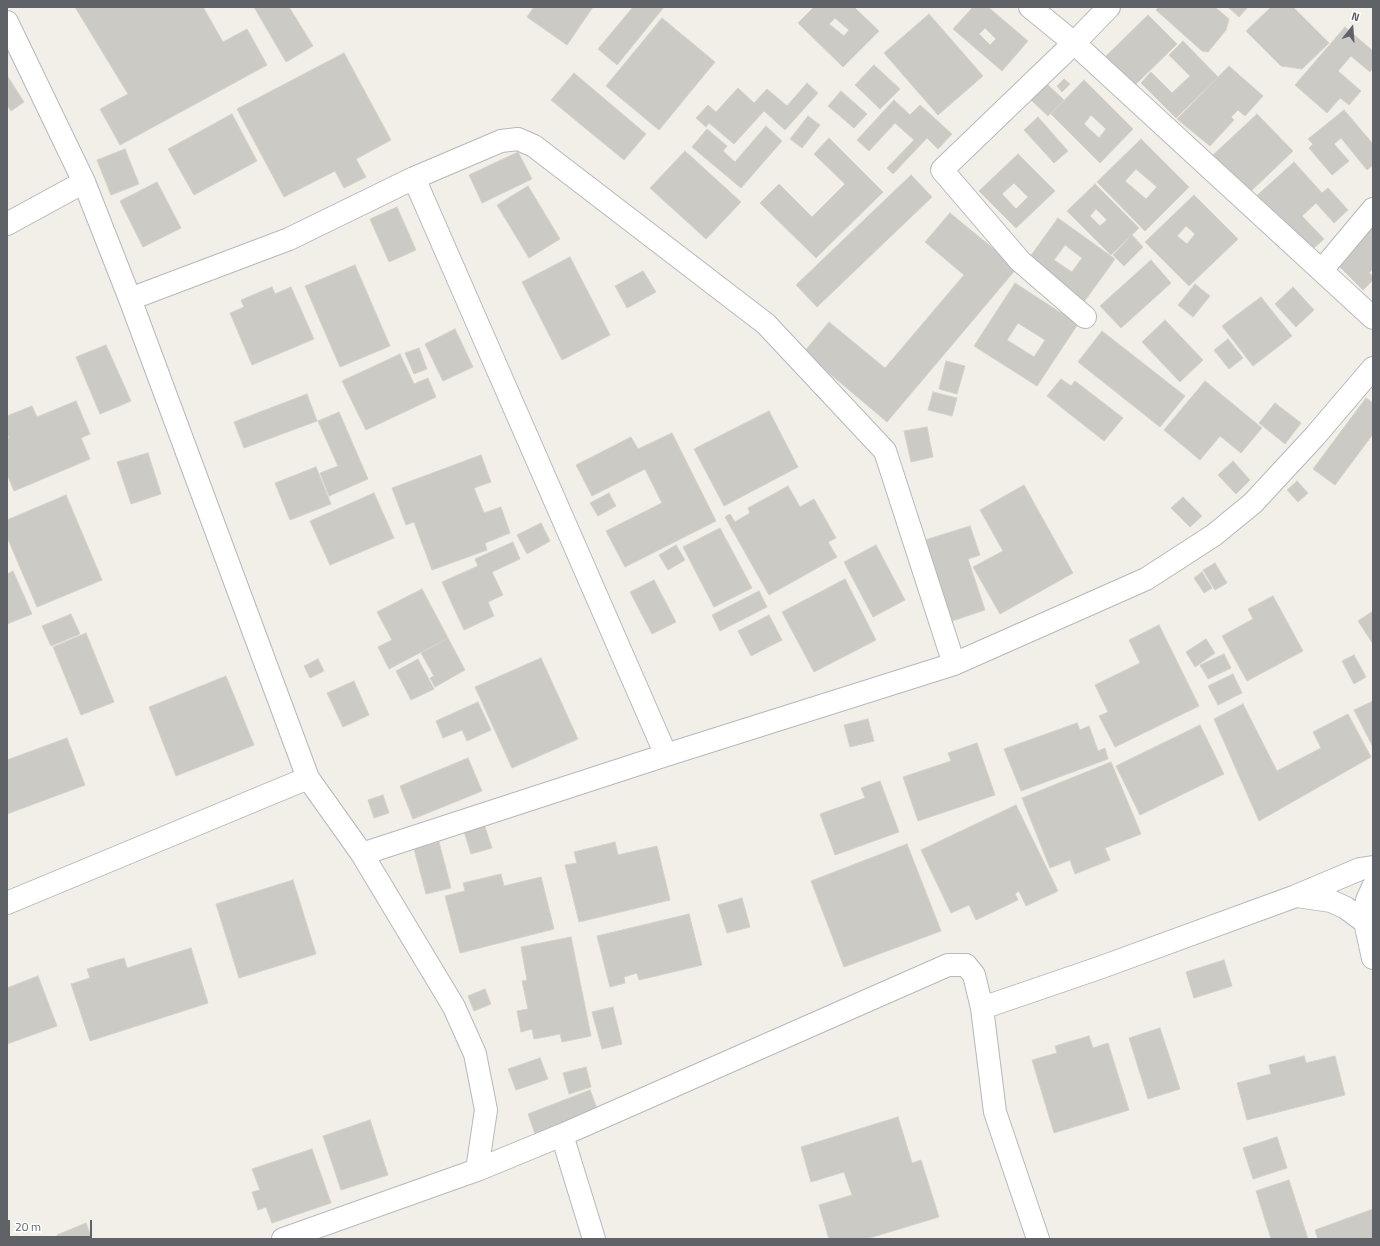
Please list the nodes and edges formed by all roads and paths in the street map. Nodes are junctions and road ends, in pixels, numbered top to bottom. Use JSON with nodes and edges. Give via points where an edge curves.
{"nodes":[{"id":1,"x":1030,"y":7,"type":"edge"},
{"id":2,"x":1109,"y":7,"type":"edge"},
{"id":3,"x":7,"y":22,"type":"edge"},
{"id":4,"x":1074,"y":43,"type":"junction"},
{"id":5,"x":414,"y":178,"type":"junction"},
{"id":6,"x":84,"y":182,"type":"junction"},
{"id":7,"x":1373,"y":209,"type":"edge"},
{"id":8,"x":7,"y":224,"type":"edge"},
{"id":9,"x":1322,"y":270,"type":"junction"},
{"id":10,"x":130,"y":299,"type":"junction"},
{"id":11,"x":1085,"y":317,"type":"dead end"},
{"id":12,"x":1373,"y":318,"type":"edge"},
{"id":13,"x":1373,"y":368,"type":"edge"},
{"id":14,"x":954,"y":664,"type":"junction"},
{"id":15,"x":666,"y":755,"type":"junction"},
{"id":16,"x":308,"y":778,"type":"junction"},
{"id":17,"x":362,"y":854,"type":"junction"},
{"id":18,"x":1373,"y":867,"type":"edge"},
{"id":19,"x":1373,"y":887,"type":"edge"},
{"id":20,"x":1296,"y":896,"type":"junction"},
{"id":21,"x":7,"y":903,"type":"edge"},
{"id":22,"x":1365,"y":922,"type":"junction"},
{"id":23,"x":1373,"y":958,"type":"edge"},
{"id":24,"x":982,"y":1008,"type":"junction"},
{"id":25,"x":562,"y":1135,"type":"junction"},
{"id":26,"x":477,"y":1170,"type":"junction"},
{"id":27,"x":283,"y":1239,"type":"edge"},
{"id":28,"x":594,"y":1239,"type":"edge"},
{"id":29,"x":1038,"y":1239,"type":"edge"}],
"edges":[{"from":1,"to":4,"type":"street"},
{"from":2,"to":4,"type":"street"},
{"from":3,"to":6,"type":"street"},
{"from":4,"to":9,"type":"street"},
{"from":4,"to":11,"type":"street","via":[[942,170],[1020,261]]},
{"from":5,"to":10,"type":"street","via":[[289,239]]},
{"from":5,"to":14,"type":"street","via":[[501,141],[518,139],[534,146],[766,324],[885,451]]},
{"from":5,"to":15,"type":"street"},
{"from":6,"to":8,"type":"street"},
{"from":6,"to":10,"type":"street"},
{"from":7,"to":9,"type":"street"},
{"from":9,"to":12,"type":"street"},
{"from":10,"to":16,"type":"street"},
{"from":13,"to":14,"type":"street","via":[[1253,504],[1214,535],[1146,579]]},
{"from":14,"to":15,"type":"street"},
{"from":15,"to":17,"type":"street"},
{"from":16,"to":17,"type":"street"},
{"from":16,"to":21,"type":"street"},
{"from":17,"to":26,"type":"street","via":[[454,1007],[475,1054],[486,1110]]},
{"from":18,"to":20,"type":"street","via":[[1360,869]]},
{"from":19,"to":22,"type":"street","via":[[1367,900]]},
{"from":20,"to":22,"type":"street","via":[[1331,901]]},
{"from":20,"to":24,"type":"street"},
{"from":22,"to":23,"type":"street"},
{"from":24,"to":25,"type":"street","via":[[974,975],[966,965],[948,965]]},
{"from":24,"to":29,"type":"street","via":[[995,1112]]},
{"from":25,"to":26,"type":"street"},
{"from":25,"to":28,"type":"street"},
{"from":26,"to":27,"type":"street"}]}
